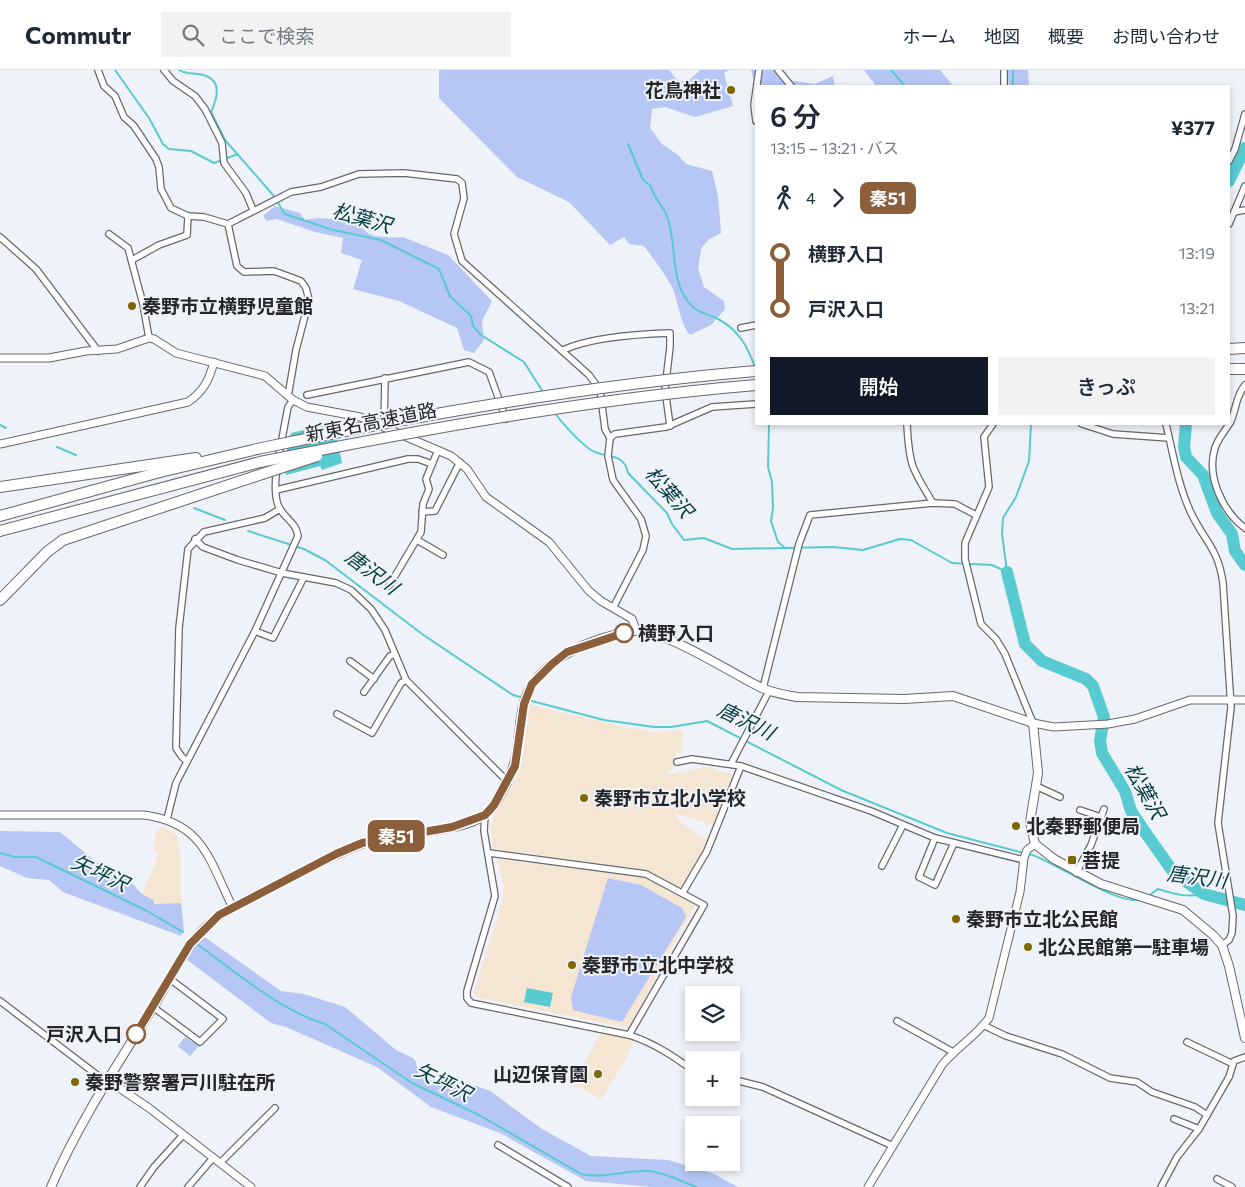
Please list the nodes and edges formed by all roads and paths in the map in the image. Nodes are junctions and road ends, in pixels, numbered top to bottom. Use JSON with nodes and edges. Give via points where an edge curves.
{"nodes":[{"id":1,"x":98,"y":70,"type":"edge"},
{"id":2,"x":164,"y":70,"type":"edge"},
{"id":3,"x":759,"y":70,"type":"edge"},
{"id":4,"x":778,"y":70,"type":"edge"},
{"id":5,"x":1004,"y":70,"type":"edge"},
{"id":6,"x":757,"y":85,"type":"edge"},
{"id":7,"x":790,"y":85,"type":"edge"},
{"id":8,"x":1004,"y":85,"type":"edge"},
{"id":9,"x":755,"y":98,"type":"edge"},
{"id":10,"x":755,"y":113,"type":"edge"},
{"id":11,"x":1245,"y":114,"type":"edge"},
{"id":12,"x":1230,"y":159,"type":"edge"},
{"id":13,"x":1245,"y":186,"type":"edge"},
{"id":14,"x":253,"y":210,"type":"junction"},
{"id":15,"x":1245,"y":210,"type":"edge"},
{"id":16,"x":1234,"y":212,"type":"junction"},
{"id":17,"x":188,"y":216,"type":"junction"},
{"id":18,"x":1230,"y":222,"type":"edge"},
{"id":19,"x":228,"y":224,"type":"junction"},
{"id":20,"x":109,"y":234,"type":"dead end"},
{"id":21,"x":0,"y":237,"type":"edge"},
{"id":22,"x":132,"y":260,"type":"junction"},
{"id":23,"x":755,"y":326,"type":"edge"},
{"id":24,"x":741,"y":328,"type":"dead end"},
{"id":25,"x":149,"y":338,"type":"junction"},
{"id":26,"x":1245,"y":348,"type":"edge"},
{"id":27,"x":1230,"y":349,"type":"edge"},
{"id":28,"x":563,"y":350,"type":"junction"},
{"id":29,"x":98,"y":351,"type":"junction"},
{"id":30,"x":0,"y":358,"type":"edge"},
{"id":31,"x":214,"y":362,"type":"junction"},
{"id":32,"x":1230,"y":369,"type":"edge"},
{"id":33,"x":1245,"y":369,"type":"edge"},
{"id":34,"x":755,"y":370,"type":"edge"},
{"id":35,"x":385,"y":378,"type":"junction"},
{"id":36,"x":755,"y":385,"type":"edge"},
{"id":37,"x":1245,"y":385,"type":"edge"},
{"id":38,"x":307,"y":394,"type":"dead end"},
{"id":39,"x":291,"y":398,"type":"junction"},
{"id":40,"x":755,"y":404,"type":"edge"},
{"id":41,"x":506,"y":420,"type":"dead end"},
{"id":42,"x":1230,"y":423,"type":"edge"},
{"id":43,"x":907,"y":425,"type":"edge"},
{"id":44,"x":992,"y":425,"type":"edge"},
{"id":45,"x":1085,"y":425,"type":"edge"},
{"id":46,"x":1166,"y":425,"type":"edge"},
{"id":47,"x":1229,"y":425,"type":"edge"},
{"id":48,"x":384,"y":426,"type":"junction"},
{"id":49,"x":670,"y":426,"type":"junction"},
{"id":50,"x":610,"y":438,"type":"junction"},
{"id":51,"x":1169,"y":438,"type":"junction"},
{"id":52,"x":366,"y":441,"type":"junction"},
{"id":53,"x":0,"y":444,"type":"edge"},
{"id":54,"x":257,"y":449,"type":"junction"},
{"id":55,"x":438,"y":450,"type":"junction"},
{"id":56,"x":460,"y":462,"type":"junction"},
{"id":57,"x":432,"y":464,"type":"junction"},
{"id":58,"x":0,"y":487,"type":"edge"},
{"id":59,"x":276,"y":490,"type":"junction"},
{"id":60,"x":933,"y":503,"type":"junction"},
{"id":61,"x":280,"y":509,"type":"junction"},
{"id":62,"x":422,"y":512,"type":"junction"},
{"id":63,"x":976,"y":515,"type":"junction"},
{"id":64,"x":0,"y":516,"type":"edge"},
{"id":65,"x":1245,"y":528,"type":"edge"},
{"id":66,"x":0,"y":530,"type":"edge"},
{"id":67,"x":195,"y":539,"type":"junction"},
{"id":68,"x":416,"y":540,"type":"junction"},
{"id":69,"x":443,"y":555,"type":"dead end"},
{"id":70,"x":282,"y":573,"type":"junction"},
{"id":71,"x":304,"y":577,"type":"junction"},
{"id":72,"x":389,"y":586,"type":"dead end"},
{"id":73,"x":0,"y":600,"type":"edge"},
{"id":74,"x":613,"y":608,"type":"junction"},
{"id":75,"x":636,"y":630,"type":"junction"},
{"id":76,"x":255,"y":631,"type":"junction"},
{"id":77,"x":395,"y":654,"type":"junction"},
{"id":78,"x":350,"y":662,"type":"dead end"},
{"id":79,"x":374,"y":679,"type":"junction"},
{"id":80,"x":406,"y":680,"type":"junction"},
{"id":81,"x":766,"y":689,"type":"junction"},
{"id":82,"x":364,"y":692,"type":"dead end"},
{"id":83,"x":1231,"y":699,"type":"junction"},
{"id":84,"x":1245,"y":700,"type":"edge"},
{"id":85,"x":337,"y":714,"type":"dead end"},
{"id":86,"x":1033,"y":723,"type":"junction"},
{"id":87,"x":187,"y":761,"type":"junction"},
{"id":88,"x":677,"y":762,"type":"dead end"},
{"id":89,"x":731,"y":764,"type":"junction"},
{"id":90,"x":741,"y":766,"type":"junction"},
{"id":91,"x":508,"y":782,"type":"junction"},
{"id":92,"x":1036,"y":786,"type":"junction"},
{"id":93,"x":1060,"y":796,"type":"dead end"},
{"id":94,"x":1104,"y":809,"type":"dead end"},
{"id":95,"x":1080,"y":810,"type":"dead end"},
{"id":96,"x":0,"y":814,"type":"edge"},
{"id":97,"x":485,"y":815,"type":"junction"},
{"id":98,"x":1101,"y":817,"type":"junction"},
{"id":99,"x":167,"y":819,"type":"junction"},
{"id":100,"x":903,"y":825,"type":"junction"},
{"id":101,"x":935,"y":838,"type":"junction"},
{"id":102,"x":954,"y":843,"type":"junction"},
{"id":103,"x":1035,"y":844,"type":"junction"},
{"id":104,"x":489,"y":853,"type":"junction"},
{"id":105,"x":1024,"y":859,"type":"junction"},
{"id":106,"x":882,"y":866,"type":"dead end"},
{"id":107,"x":1076,"y":873,"type":"junction"},
{"id":108,"x":684,"y":892,"type":"junction"},
{"id":109,"x":233,"y":908,"type":"junction"},
{"id":110,"x":1222,"y":945,"type":"junction"},
{"id":111,"x":170,"y":979,"type":"junction"},
{"id":112,"x":0,"y":1001,"type":"edge"},
{"id":113,"x":153,"y":1007,"type":"junction"},
{"id":114,"x":897,"y":1021,"type":"dead end"},
{"id":115,"x":983,"y":1025,"type":"junction"},
{"id":116,"x":630,"y":1035,"type":"junction"},
{"id":117,"x":1245,"y":1038,"type":"edge"},
{"id":118,"x":1187,"y":1042,"type":"dead end"},
{"id":119,"x":953,"y":1052,"type":"junction"},
{"id":120,"x":1245,"y":1057,"type":"edge"},
{"id":121,"x":685,"y":1064,"type":"edge"},
{"id":122,"x":1233,"y":1064,"type":"junction"},
{"id":123,"x":105,"y":1081,"type":"junction"},
{"id":124,"x":740,"y":1081,"type":"edge"},
{"id":125,"x":275,"y":1108,"type":"dead end"},
{"id":126,"x":1207,"y":1115,"type":"junction"},
{"id":127,"x":1174,"y":1119,"type":"dead end"},
{"id":128,"x":1199,"y":1129,"type":"junction"},
{"id":129,"x":183,"y":1134,"type":"junction"},
{"id":130,"x":498,"y":1145,"type":"dead end"},
{"id":131,"x":893,"y":1146,"type":"junction"},
{"id":132,"x":216,"y":1160,"type":"junction"},
{"id":133,"x":1218,"y":1179,"type":"dead end"},
{"id":134,"x":51,"y":1187,"type":"edge"},
{"id":135,"x":140,"y":1187,"type":"edge"},
{"id":136,"x":188,"y":1187,"type":"edge"},
{"id":137,"x":250,"y":1187,"type":"edge"},
{"id":138,"x":568,"y":1187,"type":"edge"},
{"id":139,"x":868,"y":1187,"type":"edge"},
{"id":140,"x":1161,"y":1187,"type":"edge"},
{"id":141,"x":1232,"y":1187,"type":"edge"}],
"edges":[{"from":1,"to":17,"type":"street","via":[[124,117],[156,159],[165,200],[176,212]]},
{"from":2,"to":14,"type":"street","via":[[173,81],[195,96],[205,109],[222,143],[224,161],[244,188]]},
{"from":3,"to":6,"type":"street"},
{"from":4,"to":7,"type":"street"},
{"from":5,"to":8,"type":"street"},
{"from":9,"to":10,"type":"street"},
{"from":11,"to":12,"type":"street"},
{"from":13,"to":16,"type":"street"},
{"from":14,"to":19,"type":"street"},
{"from":14,"to":28,"type":"street","via":[[292,192],[321,187],[359,174],[404,173],[456,179],[464,190],[454,229],[462,261]]},
{"from":15,"to":16,"type":"street"},
{"from":16,"to":18,"type":"street"},
{"from":17,"to":19,"type":"street","via":[[204,216]]},
{"from":17,"to":22,"type":"street","via":[[187,235]]},
{"from":19,"to":39,"type":"street","via":[[237,266],[244,272],[274,270],[301,281],[306,288],[309,300],[296,350]]},
{"from":20,"to":22,"type":"street","via":[[128,248]]},
{"from":21,"to":29,"type":"street","via":[[36,269]]},
{"from":22,"to":25,"type":"street"},
{"from":23,"to":24,"type":"street"},
{"from":25,"to":29,"type":"street","via":[[117,349]]},
{"from":25,"to":31,"type":"street","via":[[176,353]]},
{"from":26,"to":27,"type":"highway"},
{"from":28,"to":49,"type":"street","via":[[573,345],[622,337],[670,334],[665,384]]},
{"from":28,"to":50,"type":"street","via":[[600,390]]},
{"from":29,"to":30,"type":"street","via":[[49,358]]},
{"from":31,"to":39,"type":"street","via":[[265,376]]},
{"from":31,"to":53,"type":"street","via":[[209,382],[188,402]]},
{"from":32,"to":33,"type":"highway"},
{"from":34,"to":54,"type":"highway","name":"新東名高速道路","bridge":true,"via":[[480,406]]},
{"from":35,"to":38,"type":"street"},
{"from":35,"to":41,"type":"street","via":[[469,362],[489,372]]},
{"from":35,"to":48,"type":"street"},
{"from":36,"to":52,"type":"highway","name":"新東名高速道路","bridge":true,"via":[[539,410]]},
{"from":37,"to":42,"type":"street"},
{"from":39,"to":48,"type":"street","via":[[307,407],[360,417]]},
{"from":39,"to":59,"type":"street","via":[[281,434]]},
{"from":40,"to":49,"type":"street","via":[[712,407]]},
{"from":43,"to":60,"type":"street","via":[[909,461]]},
{"from":44,"to":63,"type":"street","via":[[984,436],[989,487]]},
{"from":45,"to":51,"type":"street","via":[[1113,434]]},
{"from":46,"to":51,"type":"street"},
{"from":47,"to":65,"type":"street","via":[[1217,443],[1213,458],[1222,502]]},
{"from":48,"to":55,"type":"street"},
{"from":49,"to":50,"type":"street","via":[[615,434]]},
{"from":50,"to":74,"type":"street","via":[[607,449],[613,480],[642,520],[646,536],[643,550]]},
{"from":51,"to":83,"type":"street","via":[[1181,490],[1199,529],[1220,563]]},
{"from":52,"to":66,"type":"highway","name":"新東名高速道路","bridge":true,"via":[[260,462]]},
{"from":52,"to":73,"type":"highway","bridge":true,"via":[[63,540]]},
{"from":54,"to":58,"type":"highway"},
{"from":54,"to":64,"type":"highway","name":"新東名高速道路"},
{"from":55,"to":56,"type":"street"},
{"from":55,"to":57,"type":"street"},
{"from":56,"to":62,"type":"street","via":[[434,511]]},
{"from":56,"to":74,"type":"street","via":[[486,497],[549,542],[589,591]]},
{"from":57,"to":59,"type":"street","via":[[408,459]]},
{"from":57,"to":62,"type":"street","via":[[426,479],[429,489]]},
{"from":59,"to":61,"type":"street"},
{"from":60,"to":63,"type":"street","via":[[955,504]]},
{"from":60,"to":81,"type":"street","via":[[814,514],[807,518]]},
{"from":61,"to":67,"type":"street","via":[[265,518],[204,532]]},
{"from":61,"to":70,"type":"street","via":[[297,527],[298,536]]},
{"from":62,"to":68,"type":"street","via":[[421,532]]},
{"from":63,"to":86,"type":"street","via":[[965,543],[965,559],[981,624],[1005,654]]},
{"from":67,"to":70,"type":"street","via":[[203,547]]},
{"from":67,"to":87,"type":"street","via":[[188,549],[179,628],[176,748]]},
{"from":68,"to":69,"type":"street"},
{"from":68,"to":72,"type":"street"},
{"from":70,"to":71,"type":"street"},
{"from":70,"to":76,"type":"street"},
{"from":71,"to":76,"type":"street","via":[[273,638]]},
{"from":71,"to":77,"type":"street","via":[[336,582],[351,590],[371,608]]},
{"from":74,"to":75,"type":"street","via":[[632,619]]},
{"from":75,"to":81,"type":"main road","via":[[650,632],[690,650]]},
{"from":75,"to":91,"type":"main road","via":[[567,652],[538,676],[524,704],[519,752]]},
{"from":76,"to":87,"type":"street"},
{"from":77,"to":79,"type":"street","via":[[390,656]]},
{"from":77,"to":80,"type":"street"},
{"from":78,"to":79,"type":"street"},
{"from":79,"to":82,"type":"street"},
{"from":80,"to":85,"type":"street","via":[[401,683],[372,733]]},
{"from":80,"to":91,"type":"street"},
{"from":81,"to":86,"type":"main road","via":[[797,697],[904,699],[953,696]]},
{"from":81,"to":89,"type":"street"},
{"from":83,"to":84,"type":"street"},
{"from":83,"to":86,"type":"street","via":[[1190,700],[1135,719],[1108,724],[1046,726]]},
{"from":83,"to":110,"type":"street","via":[[1218,823],[1233,916],[1232,933]]},
{"from":86,"to":92,"type":"main road","via":[[1038,761]]},
{"from":87,"to":99,"type":"street","via":[[176,783]]},
{"from":88,"to":89,"type":"street","via":[[692,759]]},
{"from":89,"to":90,"type":"street"},
{"from":90,"to":100,"type":"street"},
{"from":90,"to":108,"type":"street","via":[[707,851]]},
{"from":91,"to":97,"type":"main road"},
{"from":92,"to":93,"type":"street"},
{"from":92,"to":103,"type":"main road","via":[[1030,822]]},
{"from":94,"to":98,"type":"street"},
{"from":95,"to":98,"type":"street"},
{"from":96,"to":99,"type":"street","via":[[144,815]]},
{"from":97,"to":104,"type":"street","via":[[484,831]]},
{"from":97,"to":109,"type":"main road","via":[[452,827],[362,843]]},
{"from":98,"to":107,"type":"street"},
{"from":99,"to":109,"type":"street","via":[[183,826],[202,846]]},
{"from":100,"to":101,"type":"street"},
{"from":100,"to":106,"type":"street"},
{"from":101,"to":102,"type":"street"},
{"from":101,"to":102,"type":"street","via":[[919,877],[935,885]]},
{"from":102,"to":105,"type":"street"},
{"from":103,"to":105,"type":"street","via":[[1027,850]]},
{"from":103,"to":107,"type":"main road"},
{"from":104,"to":108,"type":"street","via":[[646,874]]},
{"from":104,"to":116,"type":"street","via":[[496,896],[467,998],[471,1003]]},
{"from":105,"to":115,"type":"street","via":[[1022,886],[992,1009]]},
{"from":107,"to":110,"type":"main road","via":[[1182,910],[1194,917]]},
{"from":108,"to":116,"type":"street","via":[[704,905]]},
{"from":109,"to":111,"type":"main road","via":[[219,915],[190,944]]},
{"from":110,"to":117,"type":"main road"},
{"from":111,"to":113,"type":"main road"},
{"from":111,"to":113,"type":"street","via":[[223,1020],[200,1042]]},
{"from":112,"to":123,"type":"street"},
{"from":113,"to":123,"type":"main road"},
{"from":114,"to":119,"type":"street"},
{"from":115,"to":119,"type":"street"},
{"from":115,"to":126,"type":"street","via":[[1062,1054],[1110,1078],[1137,1082],[1152,1092],[1195,1107]]},
{"from":116,"to":121,"type":"street","via":[[665,1050]]},
{"from":118,"to":122,"type":"street"},
{"from":119,"to":131,"type":"street"},
{"from":120,"to":122,"type":"street"},
{"from":122,"to":126,"type":"street"},
{"from":123,"to":129,"type":"street"},
{"from":123,"to":134,"type":"main road"},
{"from":124,"to":131,"type":"street","via":[[763,1087]]},
{"from":125,"to":132,"type":"street"},
{"from":126,"to":128,"type":"street"},
{"from":127,"to":128,"type":"street"},
{"from":128,"to":140,"type":"street","via":[[1177,1157]]},
{"from":129,"to":132,"type":"street"},
{"from":129,"to":135,"type":"street"},
{"from":130,"to":138,"type":"street"},
{"from":131,"to":139,"type":"street"},
{"from":132,"to":136,"type":"street"},
{"from":132,"to":137,"type":"street"},
{"from":133,"to":141,"type":"street"}]}
